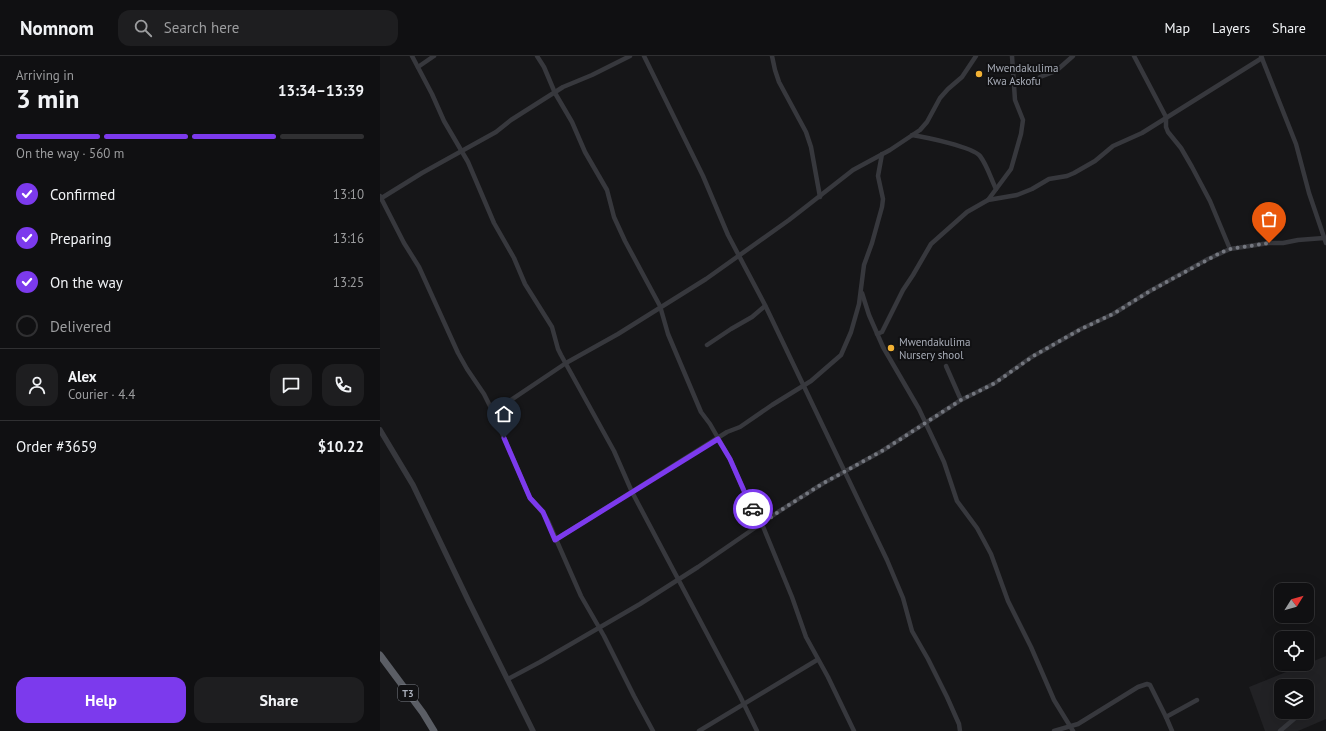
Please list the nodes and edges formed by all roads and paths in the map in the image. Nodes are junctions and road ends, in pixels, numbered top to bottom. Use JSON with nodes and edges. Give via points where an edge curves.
{"nodes":[{"id":1,"x":412,"y":56,"type":"edge"},
{"id":2,"x":434,"y":56,"type":"edge"},
{"id":3,"x":537,"y":56,"type":"edge"},
{"id":4,"x":630,"y":56,"type":"edge"},
{"id":5,"x":644,"y":56,"type":"edge"},
{"id":6,"x":772,"y":56,"type":"edge"},
{"id":7,"x":976,"y":56,"type":"edge"},
{"id":8,"x":1012,"y":56,"type":"edge"},
{"id":9,"x":1073,"y":56,"type":"edge"},
{"id":10,"x":1134,"y":56,"type":"edge"},
{"id":11,"x":1262,"y":57,"type":"edge"},
{"id":12,"x":418,"y":67,"type":"junction"},
{"id":13,"x":1040,"y":77,"type":"dead end"},
{"id":14,"x":555,"y":93,"type":"junction"},
{"id":15,"x":1166,"y":117,"type":"junction"},
{"id":16,"x":912,"y":135,"type":"junction"},
{"id":17,"x":461,"y":151,"type":"junction"},
{"id":18,"x":882,"y":154,"type":"junction"},
{"id":19,"x":996,"y":189,"type":"junction"},
{"id":20,"x":820,"y":197,"type":"junction"},
{"id":21,"x":380,"y":198,"type":"edge"},
{"id":22,"x":988,"y":200,"type":"junction"},
{"id":23,"x":1325,"y":240,"type":"edge"},
{"id":24,"x":1230,"y":249,"type":"junction"},
{"id":25,"x":738,"y":255,"type":"junction"},
{"id":26,"x":861,"y":291,"type":"junction"},
{"id":27,"x":660,"y":306,"type":"junction"},
{"id":28,"x":765,"y":306,"type":"junction"},
{"id":29,"x":877,"y":334,"type":"junction"},
{"id":30,"x":707,"y":345,"type":"dead end"},
{"id":31,"x":566,"y":363,"type":"junction"},
{"id":32,"x":946,"y":366,"type":"dead end"},
{"id":33,"x":803,"y":386,"type":"junction"},
{"id":34,"x":961,"y":400,"type":"junction"},
{"id":35,"x":493,"y":412,"type":"junction"},
{"id":36,"x":925,"y":423,"type":"junction"},
{"id":37,"x":380,"y":430,"type":"edge"},
{"id":38,"x":718,"y":439,"type":"junction"},
{"id":39,"x":844,"y":472,"type":"junction"},
{"id":40,"x":632,"y":492,"type":"junction"},
{"id":41,"x":762,"y":524,"type":"junction"},
{"id":42,"x":555,"y":540,"type":"junction"},
{"id":43,"x":679,"y":580,"type":"junction"},
{"id":44,"x":599,"y":627,"type":"junction"},
{"id":45,"x":380,"y":655,"type":"edge"},
{"id":46,"x":818,"y":660,"type":"junction"},
{"id":47,"x":508,"y":678,"type":"junction"},
{"id":48,"x":1197,"y":700,"type":"dead end"},
{"id":49,"x":744,"y":703,"type":"junction"},
{"id":50,"x":1166,"y":718,"type":"junction"},
{"id":51,"x":1294,"y":719,"type":"dead end"},
{"id":52,"x":1069,"y":726,"type":"junction"},
{"id":53,"x":434,"y":731,"type":"edge"},
{"id":54,"x":533,"y":731,"type":"edge"},
{"id":55,"x":653,"y":731,"type":"edge"},
{"id":56,"x":699,"y":731,"type":"edge"},
{"id":57,"x":757,"y":731,"type":"edge"},
{"id":58,"x":854,"y":731,"type":"edge"},
{"id":59,"x":960,"y":731,"type":"edge"},
{"id":60,"x":1054,"y":731,"type":"edge"},
{"id":61,"x":1073,"y":731,"type":"edge"},
{"id":62,"x":1172,"y":731,"type":"edge"},
{"id":63,"x":1280,"y":731,"type":"edge"}],
"edges":[{"from":1,"to":12,"type":"street"},
{"from":2,"to":12,"type":"street"},
{"from":3,"to":14,"type":"street"},
{"from":4,"to":14,"type":"street"},
{"from":5,"to":25,"type":"street","via":[[703,176]]},
{"from":6,"to":20,"type":"street","via":[[780,82],[806,132]]},
{"from":7,"to":16,"type":"street","via":[[962,77],[940,98],[924,127]]},
{"from":8,"to":19,"type":"street","via":[[1015,100],[1023,125],[1013,163]]},
{"from":9,"to":13,"type":"street","via":[[1056,71]]},
{"from":10,"to":15,"type":"street"},
{"from":11,"to":15,"type":"street"},
{"from":11,"to":23,"type":"street","via":[[1296,144]]},
{"from":12,"to":17,"type":"street"},
{"from":14,"to":17,"type":"street","via":[[496,132]]},
{"from":14,"to":27,"type":"street","via":[[607,190],[614,217],[625,242]]},
{"from":15,"to":22,"type":"street","via":[[1142,133],[1113,146],[1095,161],[1074,173],[1049,179],[1017,195]]},
{"from":15,"to":24,"type":"street","via":[[1168,132],[1192,167],[1210,201]]},
{"from":16,"to":18,"type":"street"},
{"from":16,"to":19,"type":"street","via":[[977,153]]},
{"from":17,"to":21,"type":"street"},
{"from":17,"to":31,"type":"street","via":[[525,284],[552,327],[558,349]]},
{"from":18,"to":20,"type":"street","via":[[853,170]]},
{"from":18,"to":26,"type":"street","via":[[878,176],[883,199],[882,207],[864,265]]},
{"from":19,"to":22,"type":"street"},
{"from":20,"to":25,"type":"street"},
{"from":21,"to":35,"type":"street","via":[[419,267],[452,342]]},
{"from":22,"to":29,"type":"street","via":[[967,212],[930,244],[882,332]]},
{"from":23,"to":24,"type":"street","via":[[1298,240]]},
{"from":24,"to":34,"type":"street","via":[[1081,329],[1030,358],[995,383]]},
{"from":25,"to":27,"type":"street","via":[[706,279]]},
{"from":25,"to":28,"type":"street"},
{"from":26,"to":29,"type":"street"},
{"from":26,"to":33,"type":"street","via":[[851,332],[841,355]]},
{"from":27,"to":31,"type":"street","via":[[618,334]]},
{"from":27,"to":38,"type":"street","via":[[668,334],[699,408]]},
{"from":28,"to":30,"type":"street"},
{"from":28,"to":33,"type":"street"},
{"from":29,"to":36,"type":"street"},
{"from":31,"to":35,"type":"street"},
{"from":31,"to":40,"type":"street","via":[[614,451]]},
{"from":32,"to":34,"type":"street"},
{"from":33,"to":38,"type":"street"},
{"from":33,"to":39,"type":"street"},
{"from":34,"to":36,"type":"street"},
{"from":35,"to":42,"type":"street","via":[[530,498],[543,512]]},
{"from":36,"to":39,"type":"street"},
{"from":36,"to":52,"type":"street","via":[[944,462],[957,501],[983,539],[1008,601],[1056,704]]},
{"from":37,"to":47,"type":"street","via":[[413,485]]},
{"from":38,"to":40,"type":"street"},
{"from":38,"to":41,"type":"street"},
{"from":39,"to":41,"type":"street"},
{"from":39,"to":59,"type":"street","via":[[898,586],[912,631],[947,697]]},
{"from":40,"to":42,"type":"street"},
{"from":40,"to":43,"type":"street"},
{"from":41,"to":43,"type":"street"},
{"from":41,"to":46,"type":"street","via":[[800,623]]},
{"from":42,"to":44,"type":"street","via":[[581,596]]},
{"from":43,"to":44,"type":"street"},
{"from":43,"to":49,"type":"street"},
{"from":44,"to":47,"type":"street"},
{"from":44,"to":55,"type":"street"},
{"from":45,"to":53,"type":"highway","number":"T3"},
{"from":46,"to":49,"type":"street"},
{"from":46,"to":58,"type":"street"},
{"from":47,"to":54,"type":"street"},
{"from":48,"to":50,"type":"street"},
{"from":49,"to":56,"type":"street"},
{"from":49,"to":57,"type":"street"},
{"from":50,"to":52,"type":"street","via":[[1150,685],[1147,684],[1078,724]]},
{"from":50,"to":62,"type":"street"},
{"from":51,"to":63,"type":"street"},
{"from":52,"to":60,"type":"street"},
{"from":52,"to":61,"type":"street"}]}
